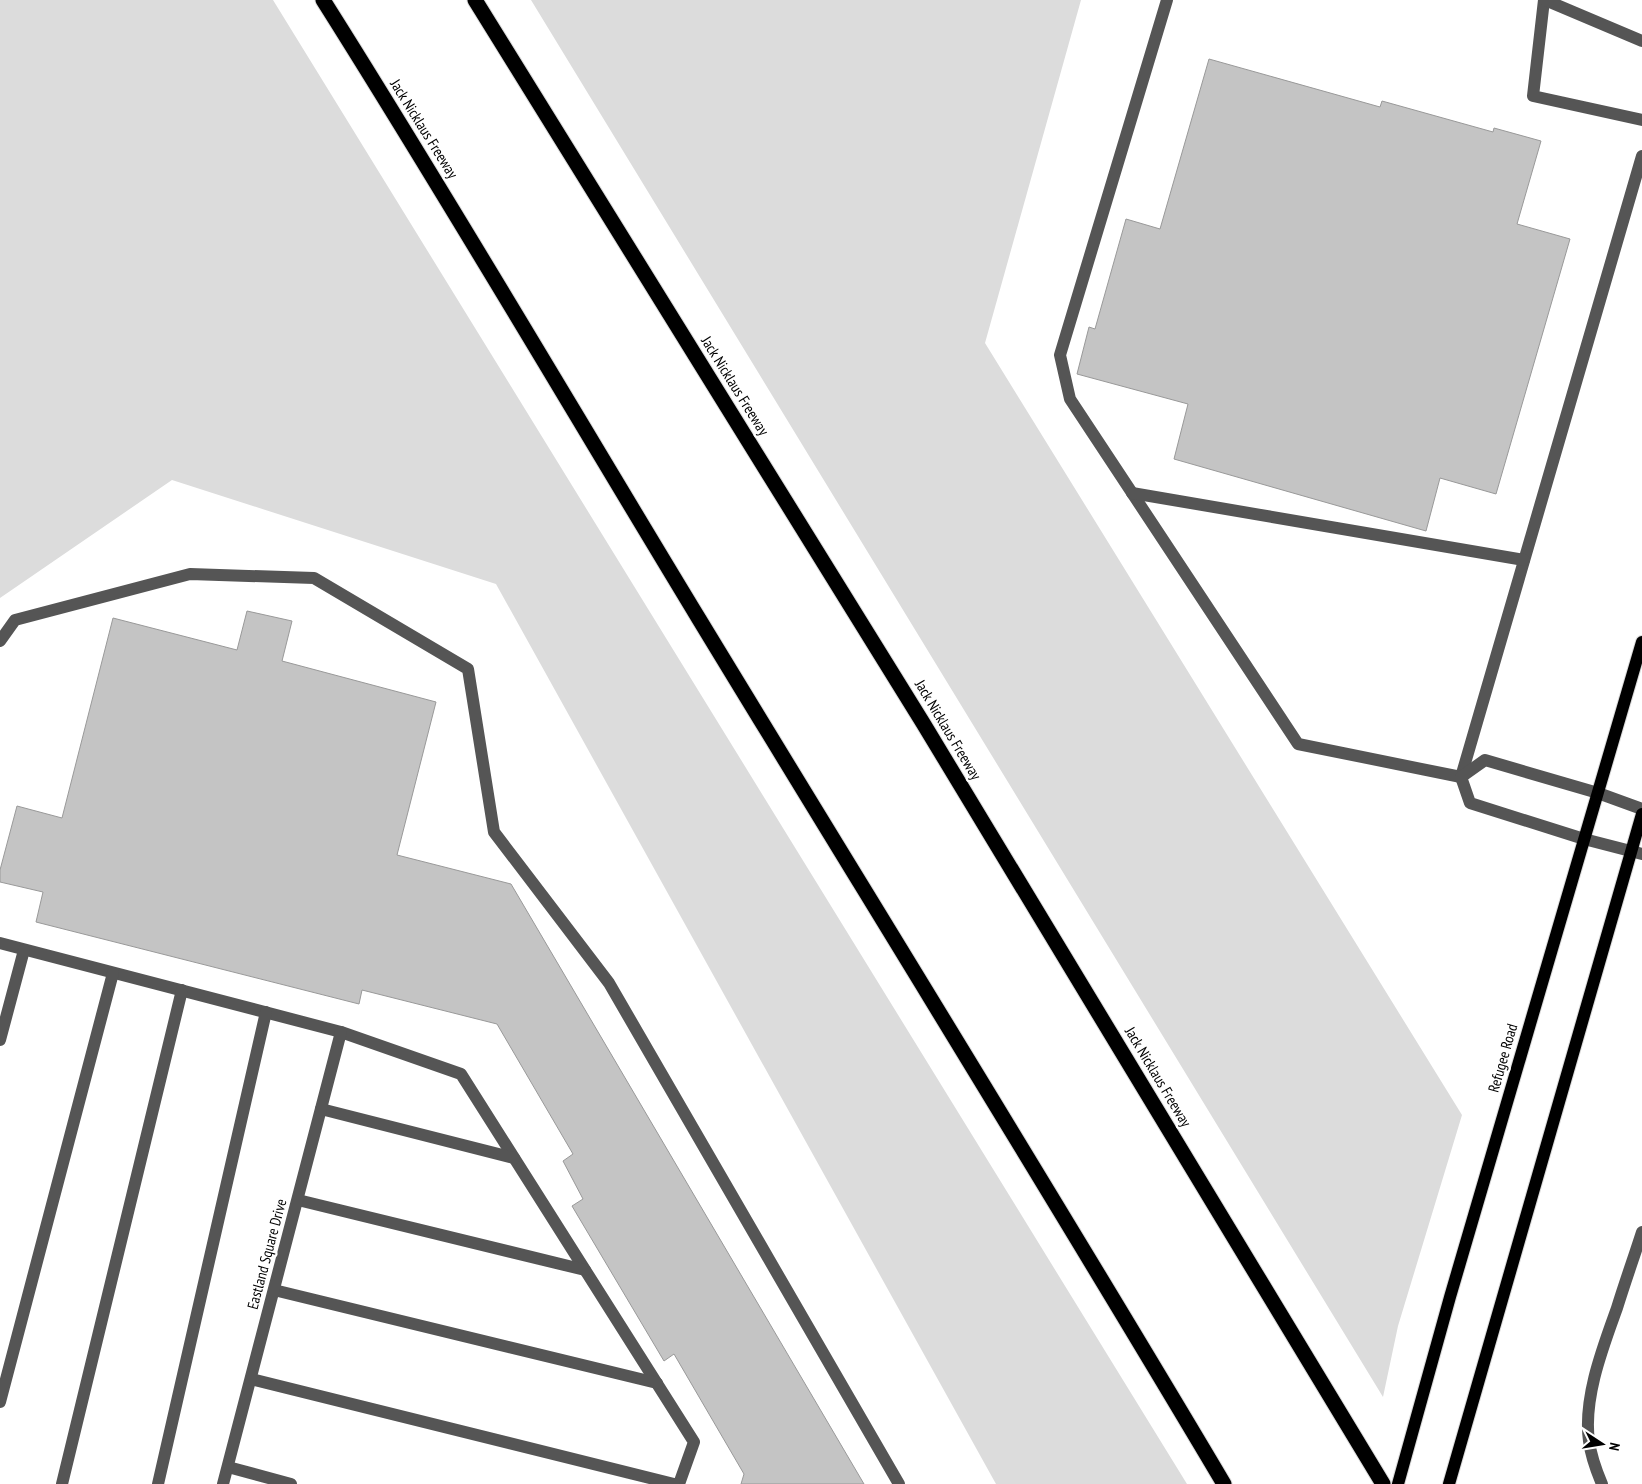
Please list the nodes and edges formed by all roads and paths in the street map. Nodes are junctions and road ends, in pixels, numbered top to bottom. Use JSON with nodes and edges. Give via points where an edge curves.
{"nodes":[{"id":1,"x":323,"y":0,"type":"edge"},
{"id":2,"x":475,"y":0,"type":"edge"},
{"id":3,"x":1167,"y":0,"type":"edge"},
{"id":4,"x":1544,"y":0,"type":"edge"},
{"id":5,"x":1642,"y":40,"type":"edge"},
{"id":6,"x":1642,"y":120,"type":"edge"},
{"id":7,"x":1642,"y":156,"type":"edge"},
{"id":8,"x":1132,"y":493,"type":"junction"},
{"id":9,"x":1524,"y":560,"type":"junction"},
{"id":10,"x":0,"y":641,"type":"edge"},
{"id":11,"x":1642,"y":642,"type":"edge"},
{"id":12,"x":1462,"y":777,"type":"junction"},
{"id":13,"x":1598,"y":793,"type":"junction"},
{"id":14,"x":1642,"y":809,"type":"edge"},
{"id":15,"x":1642,"y":814,"type":"edge"},
{"id":16,"x":1584,"y":839,"type":"junction"},
{"id":17,"x":1636,"y":852,"type":"edge"},
{"id":18,"x":0,"y":944,"type":"edge"},
{"id":19,"x":24,"y":950,"type":"junction"},
{"id":20,"x":113,"y":972,"type":"junction"},
{"id":21,"x":182,"y":990,"type":"junction"},
{"id":22,"x":266,"y":1012,"type":"junction"},
{"id":23,"x":341,"y":1032,"type":"junction"},
{"id":24,"x":0,"y":1040,"type":"edge"},
{"id":25,"x":321,"y":1109,"type":"junction"},
{"id":26,"x":514,"y":1158,"type":"junction"},
{"id":27,"x":298,"y":1200,"type":"junction"},
{"id":28,"x":1642,"y":1232,"type":"edge"},
{"id":29,"x":585,"y":1270,"type":"junction"},
{"id":30,"x":274,"y":1290,"type":"junction"},
{"id":31,"x":251,"y":1379,"type":"junction"},
{"id":32,"x":657,"y":1383,"type":"junction"},
{"id":33,"x":0,"y":1402,"type":"edge"},
{"id":34,"x":228,"y":1467,"type":"junction"},
{"id":35,"x":62,"y":1484,"type":"edge"},
{"id":36,"x":158,"y":1484,"type":"edge"},
{"id":37,"x":224,"y":1484,"type":"edge"},
{"id":38,"x":291,"y":1484,"type":"edge"},
{"id":39,"x":674,"y":1484,"type":"edge"},
{"id":40,"x":679,"y":1484,"type":"edge"},
{"id":41,"x":899,"y":1484,"type":"edge"},
{"id":42,"x":1224,"y":1484,"type":"edge"},
{"id":43,"x":1383,"y":1484,"type":"edge"},
{"id":44,"x":1398,"y":1484,"type":"edge"},
{"id":45,"x":1449,"y":1484,"type":"edge"},
{"id":46,"x":1602,"y":1484,"type":"edge"}],
"edges":[{"from":1,"to":42,"type":"highway","name":"Jack Nicklaus Freeway","via":[[403,126]]},
{"from":2,"to":43,"type":"highway","name":"Jack Nicklaus Freeway","via":[[923,723]]},
{"from":3,"to":8,"type":"street","via":[[1060,356],[1070,398]]},
{"from":4,"to":5,"type":"street"},
{"from":4,"to":6,"type":"street","via":[[1533,96]]},
{"from":7,"to":9,"type":"street"},
{"from":8,"to":9,"type":"street"},
{"from":8,"to":12,"type":"street","via":[[1298,744]]},
{"from":9,"to":12,"type":"street"},
{"from":10,"to":41,"type":"street","via":[[15,620],[190,574],[314,578],[468,669],[494,832],[609,983]]},
{"from":11,"to":13,"type":"main road","name":"Refugee Road"},
{"from":12,"to":13,"type":"street","via":[[1485,760]]},
{"from":12,"to":16,"type":"street","via":[[1470,803]]},
{"from":13,"to":14,"type":"street"},
{"from":13,"to":16,"type":"main road","name":"Refugee Road"},
{"from":15,"to":17,"type":"main road"},
{"from":16,"to":17,"type":"street"},
{"from":16,"to":44,"type":"main road","name":"Refugee Road"},
{"from":17,"to":45,"type":"main road"},
{"from":18,"to":19,"type":"street"},
{"from":19,"to":20,"type":"street"},
{"from":19,"to":24,"type":"street"},
{"from":20,"to":21,"type":"street"},
{"from":20,"to":33,"type":"street"},
{"from":21,"to":22,"type":"street"},
{"from":21,"to":35,"type":"street"},
{"from":22,"to":23,"type":"street"},
{"from":22,"to":36,"type":"street"},
{"from":23,"to":25,"type":"street","name":"Eastland Square Drive"},
{"from":23,"to":26,"type":"street","via":[[461,1074]]},
{"from":25,"to":26,"type":"street"},
{"from":25,"to":27,"type":"street","name":"Eastland Square Drive"},
{"from":26,"to":29,"type":"street"},
{"from":27,"to":29,"type":"street"},
{"from":27,"to":30,"type":"street","name":"Eastland Square Drive"},
{"from":28,"to":46,"type":"street","via":[[1606,1337],[1590,1401],[1588,1439]]},
{"from":29,"to":32,"type":"street"},
{"from":30,"to":31,"type":"street","name":"Eastland Square Drive"},
{"from":30,"to":32,"type":"street"},
{"from":31,"to":34,"type":"street","name":"Eastland Square Drive"},
{"from":31,"to":39,"type":"street"},
{"from":32,"to":40,"type":"street","via":[[694,1442]]},
{"from":34,"to":37,"type":"street","name":"Eastland Square Drive"},
{"from":34,"to":38,"type":"street"}]}
